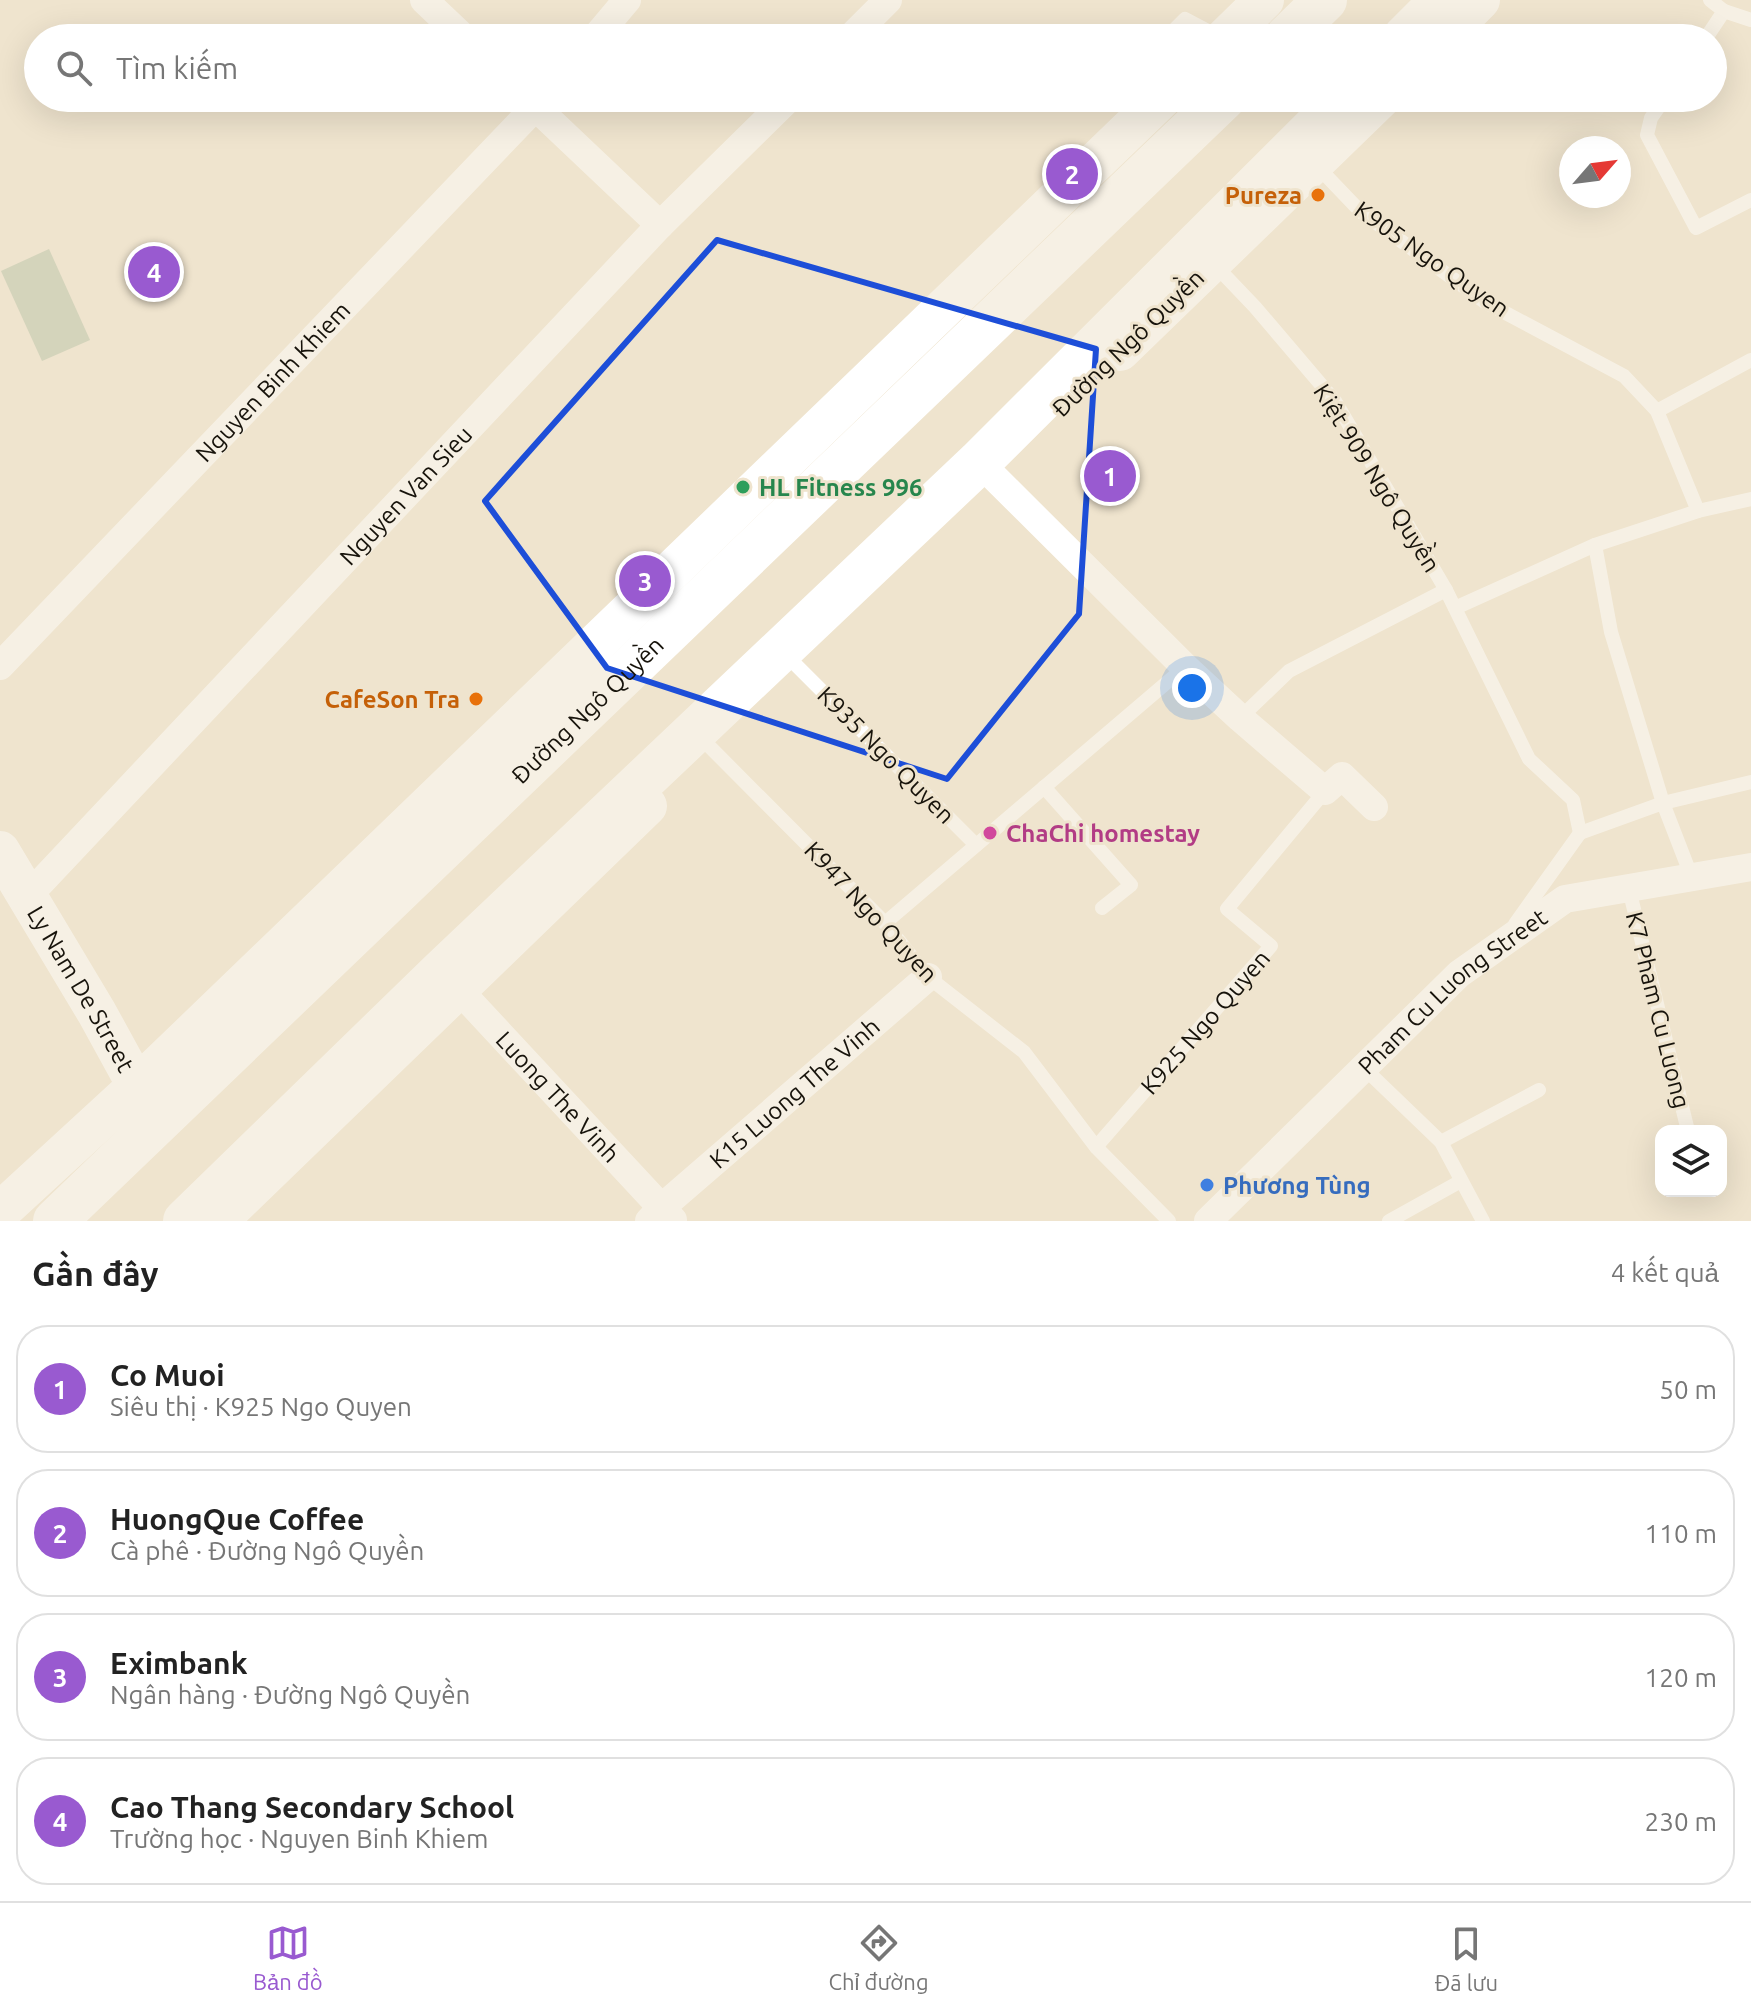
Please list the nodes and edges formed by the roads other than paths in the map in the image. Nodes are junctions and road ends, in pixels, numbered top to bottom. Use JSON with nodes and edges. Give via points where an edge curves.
{"nodes":[{"id":1,"x":424,"y":0,"type":"edge"},
{"id":2,"x":627,"y":0,"type":"edge"},
{"id":3,"x":888,"y":0,"type":"edge"},
{"id":4,"x":1264,"y":0,"type":"edge"},
{"id":5,"x":1442,"y":0,"type":"edge"},
{"id":6,"x":1480,"y":0,"type":"edge"},
{"id":7,"x":1710,"y":0,"type":"edge"},
{"id":8,"x":1724,"y":11,"type":"junction"},
{"id":9,"x":1751,"y":20,"type":"edge"},
{"id":10,"x":449,"y":24,"type":"edge"},
{"id":11,"x":607,"y":24,"type":"edge"},
{"id":12,"x":864,"y":24,"type":"edge"},
{"id":13,"x":1238,"y":24,"type":"edge"},
{"id":14,"x":1418,"y":24,"type":"edge"},
{"id":15,"x":1456,"y":24,"type":"edge"},
{"id":16,"x":1715,"y":24,"type":"edge"},
{"id":17,"x":525,"y":112,"type":"edge"},
{"id":18,"x":546,"y":112,"type":"edge"},
{"id":19,"x":775,"y":112,"type":"edge"},
{"id":20,"x":1147,"y":112,"type":"edge"},
{"id":21,"x":1209,"y":112,"type":"edge"},
{"id":22,"x":1334,"y":112,"type":"edge"},
{"id":23,"x":1362,"y":112,"type":"edge"},
{"id":24,"x":1655,"y":112,"type":"edge"},
{"id":25,"x":1306,"y":154,"type":"junction"},
{"id":26,"x":1751,"y":200,"type":"edge"},
{"id":27,"x":660,"y":225,"type":"junction"},
{"id":28,"x":1204,"y":254,"type":"junction"},
{"id":29,"x":1751,"y":360,"type":"edge"},
{"id":30,"x":1657,"y":411,"type":"junction"},
{"id":31,"x":985,"y":469,"type":"junction"},
{"id":32,"x":1751,"y":499,"type":"edge"},
{"id":33,"x":1698,"y":511,"type":"junction"},
{"id":34,"x":1595,"y":545,"type":"junction"},
{"id":35,"x":1446,"y":590,"type":"junction"},
{"id":36,"x":1455,"y":608,"type":"junction"},
{"id":37,"x":795,"y":664,"type":"junction"},
{"id":38,"x":0,"y":666,"type":"edge"},
{"id":39,"x":1185,"y":667,"type":"junction"},
{"id":40,"x":1240,"y":718,"type":"junction"},
{"id":41,"x":709,"y":746,"type":"junction"},
{"id":42,"x":1751,"y":782,"type":"edge"},
{"id":43,"x":1044,"y":787,"type":"junction"},
{"id":44,"x":1325,"y":791,"type":"junction"},
{"id":45,"x":1663,"y":803,"type":"junction"},
{"id":46,"x":1374,"y":807,"type":"dead end"},
{"id":47,"x":1580,"y":833,"type":"junction"},
{"id":48,"x":976,"y":845,"type":"junction"},
{"id":49,"x":0,"y":851,"type":"edge"},
{"id":50,"x":1751,"y":867,"type":"edge"},
{"id":51,"x":1692,"y":878,"type":"junction"},
{"id":52,"x":1629,"y":889,"type":"junction"},
{"id":53,"x":27,"y":897,"type":"junction"},
{"id":54,"x":1102,"y":908,"type":"dead end"},
{"id":55,"x":885,"y":923,"type":"junction"},
{"id":56,"x":1501,"y":945,"type":"junction"},
{"id":57,"x":928,"y":977,"type":"junction"},
{"id":58,"x":450,"y":981,"type":"junction"},
{"id":59,"x":1364,"y":1068,"type":"junction"},
{"id":60,"x":137,"y":1086,"type":"junction"},
{"id":61,"x":1539,"y":1090,"type":"dead end"},
{"id":62,"x":1687,"y":1125,"type":"edge"},
{"id":63,"x":1441,"y":1142,"type":"junction"},
{"id":64,"x":1096,"y":1147,"type":"junction"},
{"id":65,"x":1461,"y":1181,"type":"junction"},
{"id":66,"x":0,"y":1212,"type":"edge"},
{"id":67,"x":661,"y":1217,"type":"edge"},
{"id":68,"x":55,"y":1221,"type":"edge"},
{"id":69,"x":185,"y":1221,"type":"edge"},
{"id":70,"x":218,"y":1221,"type":"edge"},
{"id":71,"x":1169,"y":1221,"type":"edge"},
{"id":72,"x":1208,"y":1221,"type":"edge"},
{"id":73,"x":1389,"y":1221,"type":"edge"},
{"id":74,"x":1483,"y":1221,"type":"edge"}],
"edges":[{"from":1,"to":10,"type":"street"},
{"from":2,"to":11,"type":"street"},
{"from":3,"to":12,"type":"street"},
{"from":4,"to":13,"type":"street"},
{"from":5,"to":14,"type":"highway"},
{"from":6,"to":15,"type":"street"},
{"from":7,"to":8,"type":"lane"},
{"from":8,"to":9,"type":"lane"},
{"from":8,"to":16,"type":"lane"},
{"from":17,"to":38,"type":"street","name":"Nguyen Binh Khiem"},
{"from":18,"to":27,"type":"street"},
{"from":19,"to":27,"type":"street","name":"Nguyen Van Sieu"},
{"from":20,"to":60,"type":"street"},
{"from":21,"to":68,"type":"highway","name":"Đường Ngô Quyền"},
{"from":22,"to":25,"type":"highway","name":"Đường Ngô Quyền"},
{"from":23,"to":25,"type":"street","name":"Đường Ngô Quyền"},
{"from":24,"to":26,"type":"lane","via":[[1647,135],[1696,228]]},
{"from":25,"to":28,"type":"highway","name":"Đường Ngô Quyền"},
{"from":25,"to":30,"type":"lane","name":"K905 Ngo Quyen","via":[[1360,211],[1485,302],[1624,376]]},
{"from":27,"to":53,"type":"street","name":"Nguyen Van Sieu"},
{"from":28,"to":31,"type":"highway","name":"Đường Ngô Quyền"},
{"from":28,"to":35,"type":"lane","name":"Kiệt 909 Ngô Quyền","via":[[1335,401]]},
{"from":29,"to":30,"type":"lane"},
{"from":30,"to":33,"type":"lane","name":"K905 Ngo Quyen"},
{"from":31,"to":37,"type":"street","name":"Đường Ngô Quyền"},
{"from":31,"to":39,"type":"street"},
{"from":31,"to":58,"type":"highway","name":"Đường Ngô Quyền"},
{"from":32,"to":33,"type":"lane"},
{"from":33,"to":34,"type":"lane"},
{"from":34,"to":36,"type":"lane"},
{"from":34,"to":45,"type":"lane","via":[[1611,632]]},
{"from":35,"to":36,"type":"lane","name":"Kiệt 909 Ngô Quyền"},
{"from":35,"to":40,"type":"lane","via":[[1289,671]]},
{"from":36,"to":47,"type":"lane","name":"Kiệt 909 Ngô Quyền","via":[[1529,759],[1573,800]]},
{"from":37,"to":41,"type":"street","name":"Đường Ngô Quyền"},
{"from":37,"to":48,"type":"lane","name":"K935 Ngo Quyen"},
{"from":39,"to":40,"type":"street"},
{"from":39,"to":43,"type":"lane"},
{"from":40,"to":44,"type":"street"},
{"from":41,"to":55,"type":"lane","name":"K947 Ngo Quyen"},
{"from":41,"to":58,"type":"street","name":"Đường Ngô Quyền"},
{"from":42,"to":45,"type":"lane"},
{"from":43,"to":48,"type":"lane"},
{"from":43,"to":54,"type":"lane","via":[[1131,885]]},
{"from":44,"to":46,"type":"street","via":[[1342,776]]},
{"from":44,"to":64,"type":"lane","name":"K925 Ngo Quyen","via":[[1227,909],[1271,946]]},
{"from":45,"to":47,"type":"lane"},
{"from":45,"to":51,"type":"lane"},
{"from":47,"to":56,"type":"lane"},
{"from":48,"to":55,"type":"lane"},
{"from":49,"to":53,"type":"street","name":"Ly Nam De Street"},
{"from":50,"to":51,"type":"street","name":"Pham Cu Luong Street"},
{"from":51,"to":52,"type":"street","name":"Pham Cu Luong Street"},
{"from":52,"to":56,"type":"street","name":"Pham Cu Luong Street","via":[[1565,899]]},
{"from":52,"to":62,"type":"lane","name":"K7 Pham Cu Luong"},
{"from":53,"to":60,"type":"street","name":"Ly Nam De Street"},
{"from":55,"to":57,"type":"lane","name":"K947 Ngo Quyen"},
{"from":56,"to":59,"type":"street","name":"Pham Cu Luong Street","via":[[1459,974]]},
{"from":57,"to":64,"type":"lane","name":"K947 Ngo Quyen","via":[[1024,1052]]},
{"from":57,"to":67,"type":"street","name":"K15 Luong The Vinh"},
{"from":58,"to":67,"type":"street","name":"Luong The Vinh"},
{"from":58,"to":69,"type":"highway"},
{"from":58,"to":70,"type":"street","name":"Đường Ngô Quyền"},
{"from":59,"to":63,"type":"lane"},
{"from":59,"to":72,"type":"street","name":"Pham Cu Luong Street"},
{"from":60,"to":66,"type":"street"},
{"from":61,"to":63,"type":"lane"},
{"from":63,"to":65,"type":"lane"},
{"from":64,"to":71,"type":"lane","name":"K947 Ngo Quyen"},
{"from":65,"to":73,"type":"lane"},
{"from":65,"to":74,"type":"lane"}]}
